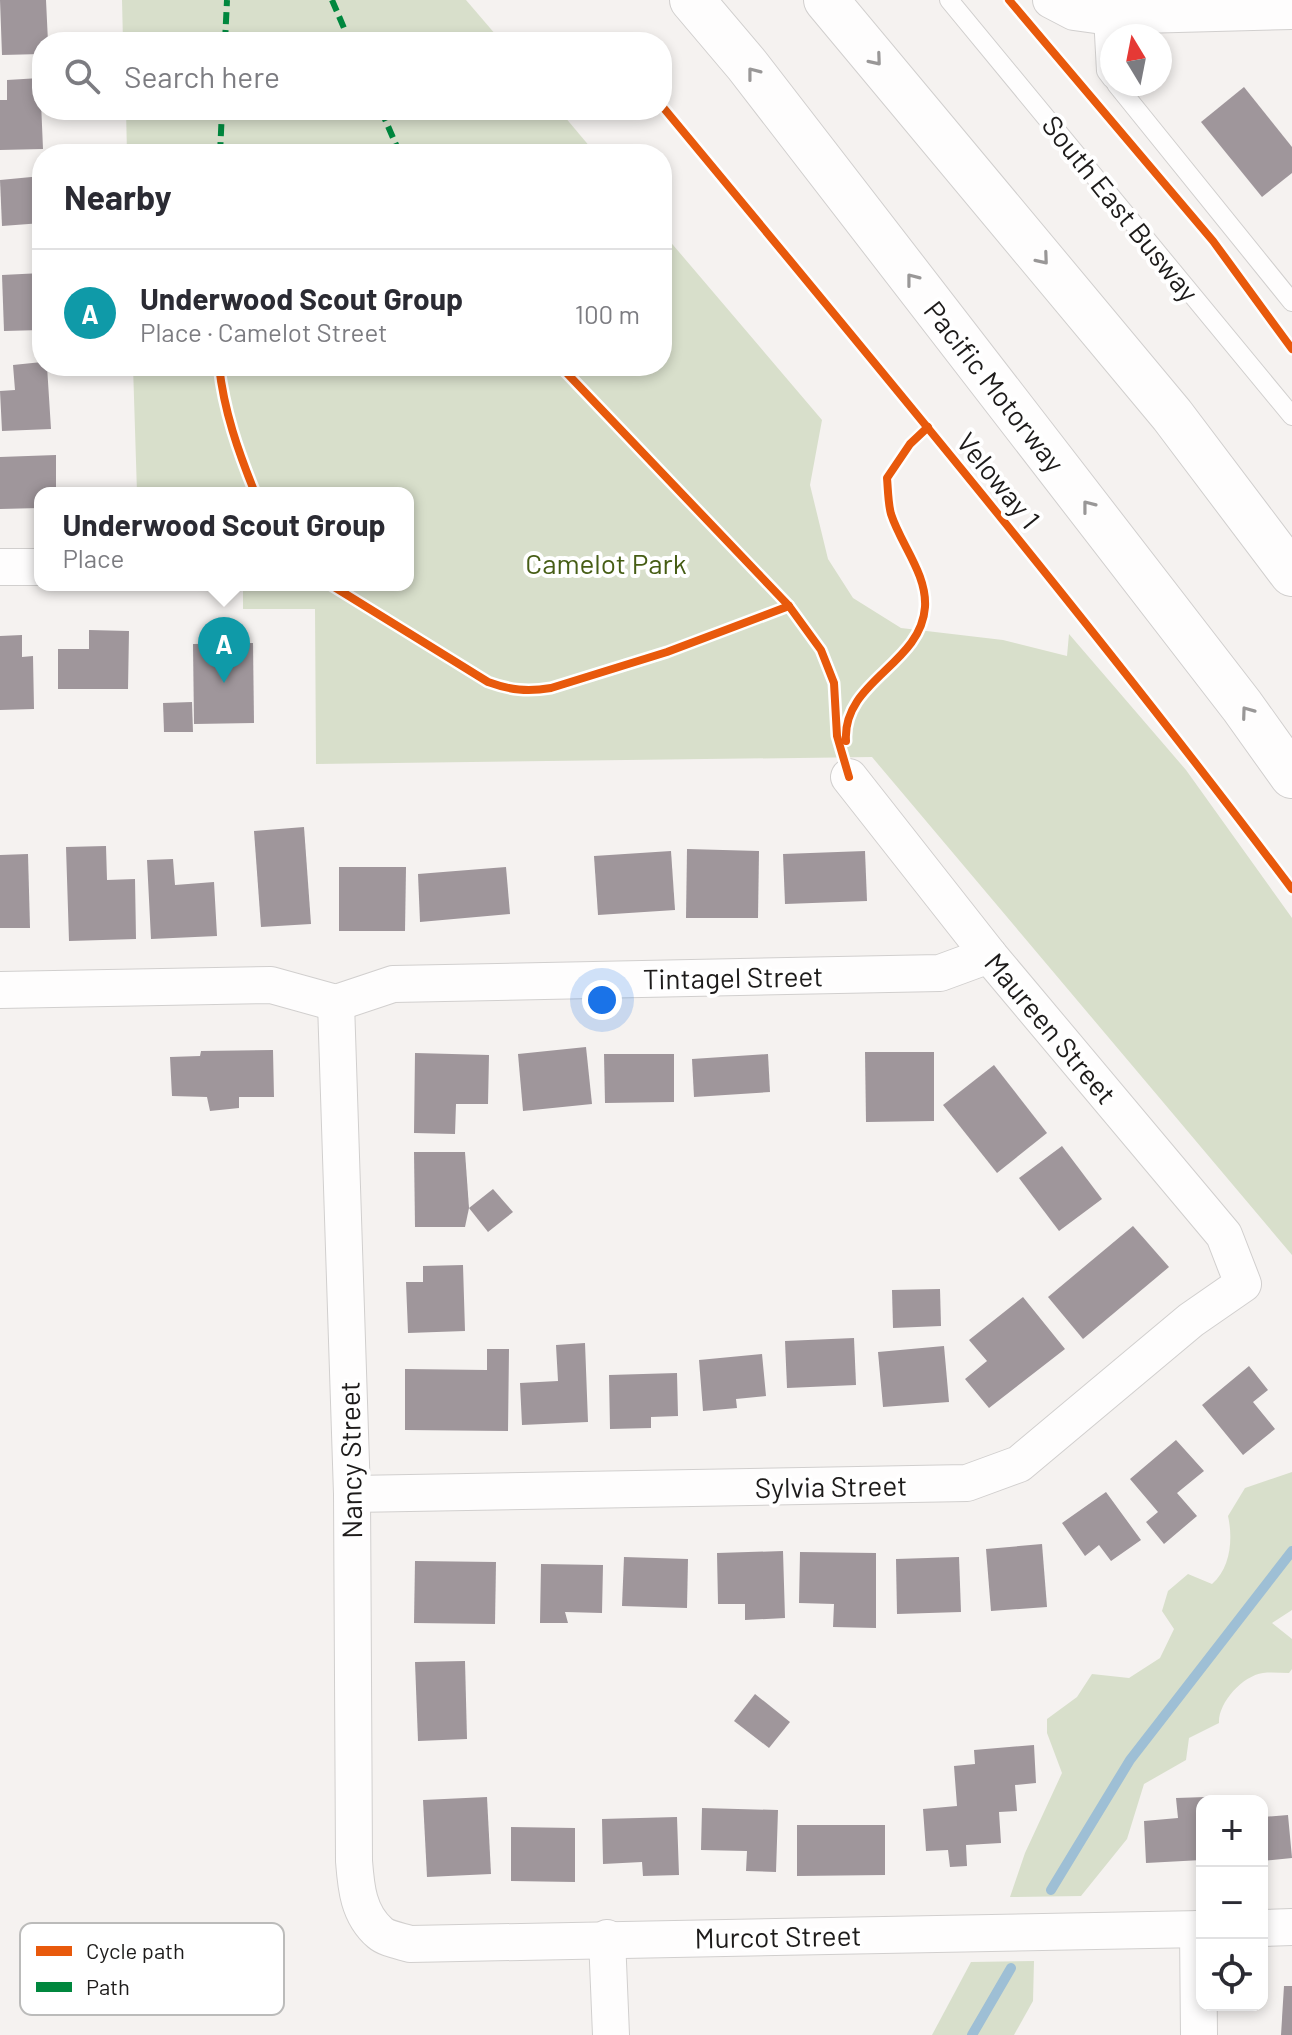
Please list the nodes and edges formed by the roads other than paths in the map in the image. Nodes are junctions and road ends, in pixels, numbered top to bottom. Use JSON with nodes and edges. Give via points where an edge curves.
{"nodes":[{"id":1,"x":692,"y":0,"type":"edge"},
{"id":2,"x":826,"y":0,"type":"edge"},
{"id":3,"x":949,"y":0,"type":"edge"},
{"id":4,"x":1052,"y":2,"type":"edge"},
{"id":5,"x":1292,"y":11,"type":"edge"},
{"id":6,"x":1103,"y":16,"type":"junction"},
{"id":7,"x":1103,"y":24,"type":"edge"},
{"id":8,"x":1126,"y":96,"type":"edge"},
{"id":9,"x":1292,"y":302,"type":"edge"},
{"id":10,"x":1172,"y":415,"type":"junction"},
{"id":11,"x":1292,"y":416,"type":"edge"},
{"id":12,"x":1292,"y":524,"type":"edge"},
{"id":13,"x":0,"y":567,"type":"edge"},
{"id":14,"x":34,"y":567,"type":"edge"},
{"id":15,"x":1292,"y":574,"type":"edge"},
{"id":16,"x":1292,"y":776,"type":"edge"},
{"id":17,"x":849,"y":777,"type":"dead end"},
{"id":18,"x":989,"y":955,"type":"junction"},
{"id":19,"x":0,"y":990,"type":"edge"},
{"id":20,"x":336,"y":1003,"type":"junction"},
{"id":21,"x":1243,"y":1284,"type":"joint"},
{"id":22,"x":352,"y":1494,"type":"junction"},
{"id":23,"x":365,"y":1915,"type":"joint"},
{"id":24,"x":1292,"y":1927,"type":"edge"},
{"id":25,"x":1268,"y":1928,"type":"edge"},
{"id":26,"x":1196,"y":1929,"type":"edge"},
{"id":27,"x":607,"y":1938,"type":"junction"},
{"id":28,"x":1200,"y":1939,"type":"edge"},
{"id":29,"x":611,"y":2035,"type":"edge"},
{"id":30,"x":1199,"y":2035,"type":"edge"}],
"edges":[{"from":16,"to":1,"type":"highway","name":"Pacific Motorway","one_way":true},
{"from":2,"to":10,"type":"highway","one_way":true},
{"from":3,"to":11,"type":"lane","name":"South East Busway"},
{"from":4,"to":6,"type":"street"},
{"from":5,"to":6,"type":"street"},
{"from":6,"to":7,"type":"lane"},
{"from":8,"to":9,"type":"lane"},
{"from":10,"to":12,"type":"highway"},
{"from":10,"to":15,"type":"highway"},
{"from":13,"to":14,"type":"street"},
{"from":17,"to":18,"type":"street","name":"Maureen Street"},
{"from":18,"to":20,"type":"street","name":"Tintagel Street","via":[[940,973],[393,984]]},
{"from":18,"to":21,"type":"street","name":"Maureen Street","via":[[1224,1235]]},
{"from":19,"to":20,"type":"street","via":[[271,985]]},
{"from":20,"to":22,"type":"street","name":"Nancy Street"},
{"from":21,"to":22,"type":"street","name":"Sylvia Street","via":[[1191,1320],[1019,1464],[967,1483]]},
{"from":22,"to":23,"type":"street","name":"Nancy Street","via":[[354,1861],[356,1891]]},
{"from":23,"to":27,"type":"street","name":"Murcot Street","via":[[381,1935],[410,1944]]},
{"from":24,"to":25,"type":"street"},
{"from":26,"to":27,"type":"street","name":"Murcot Street"},
{"from":27,"to":29,"type":"street"},
{"from":28,"to":30,"type":"street"}]}
